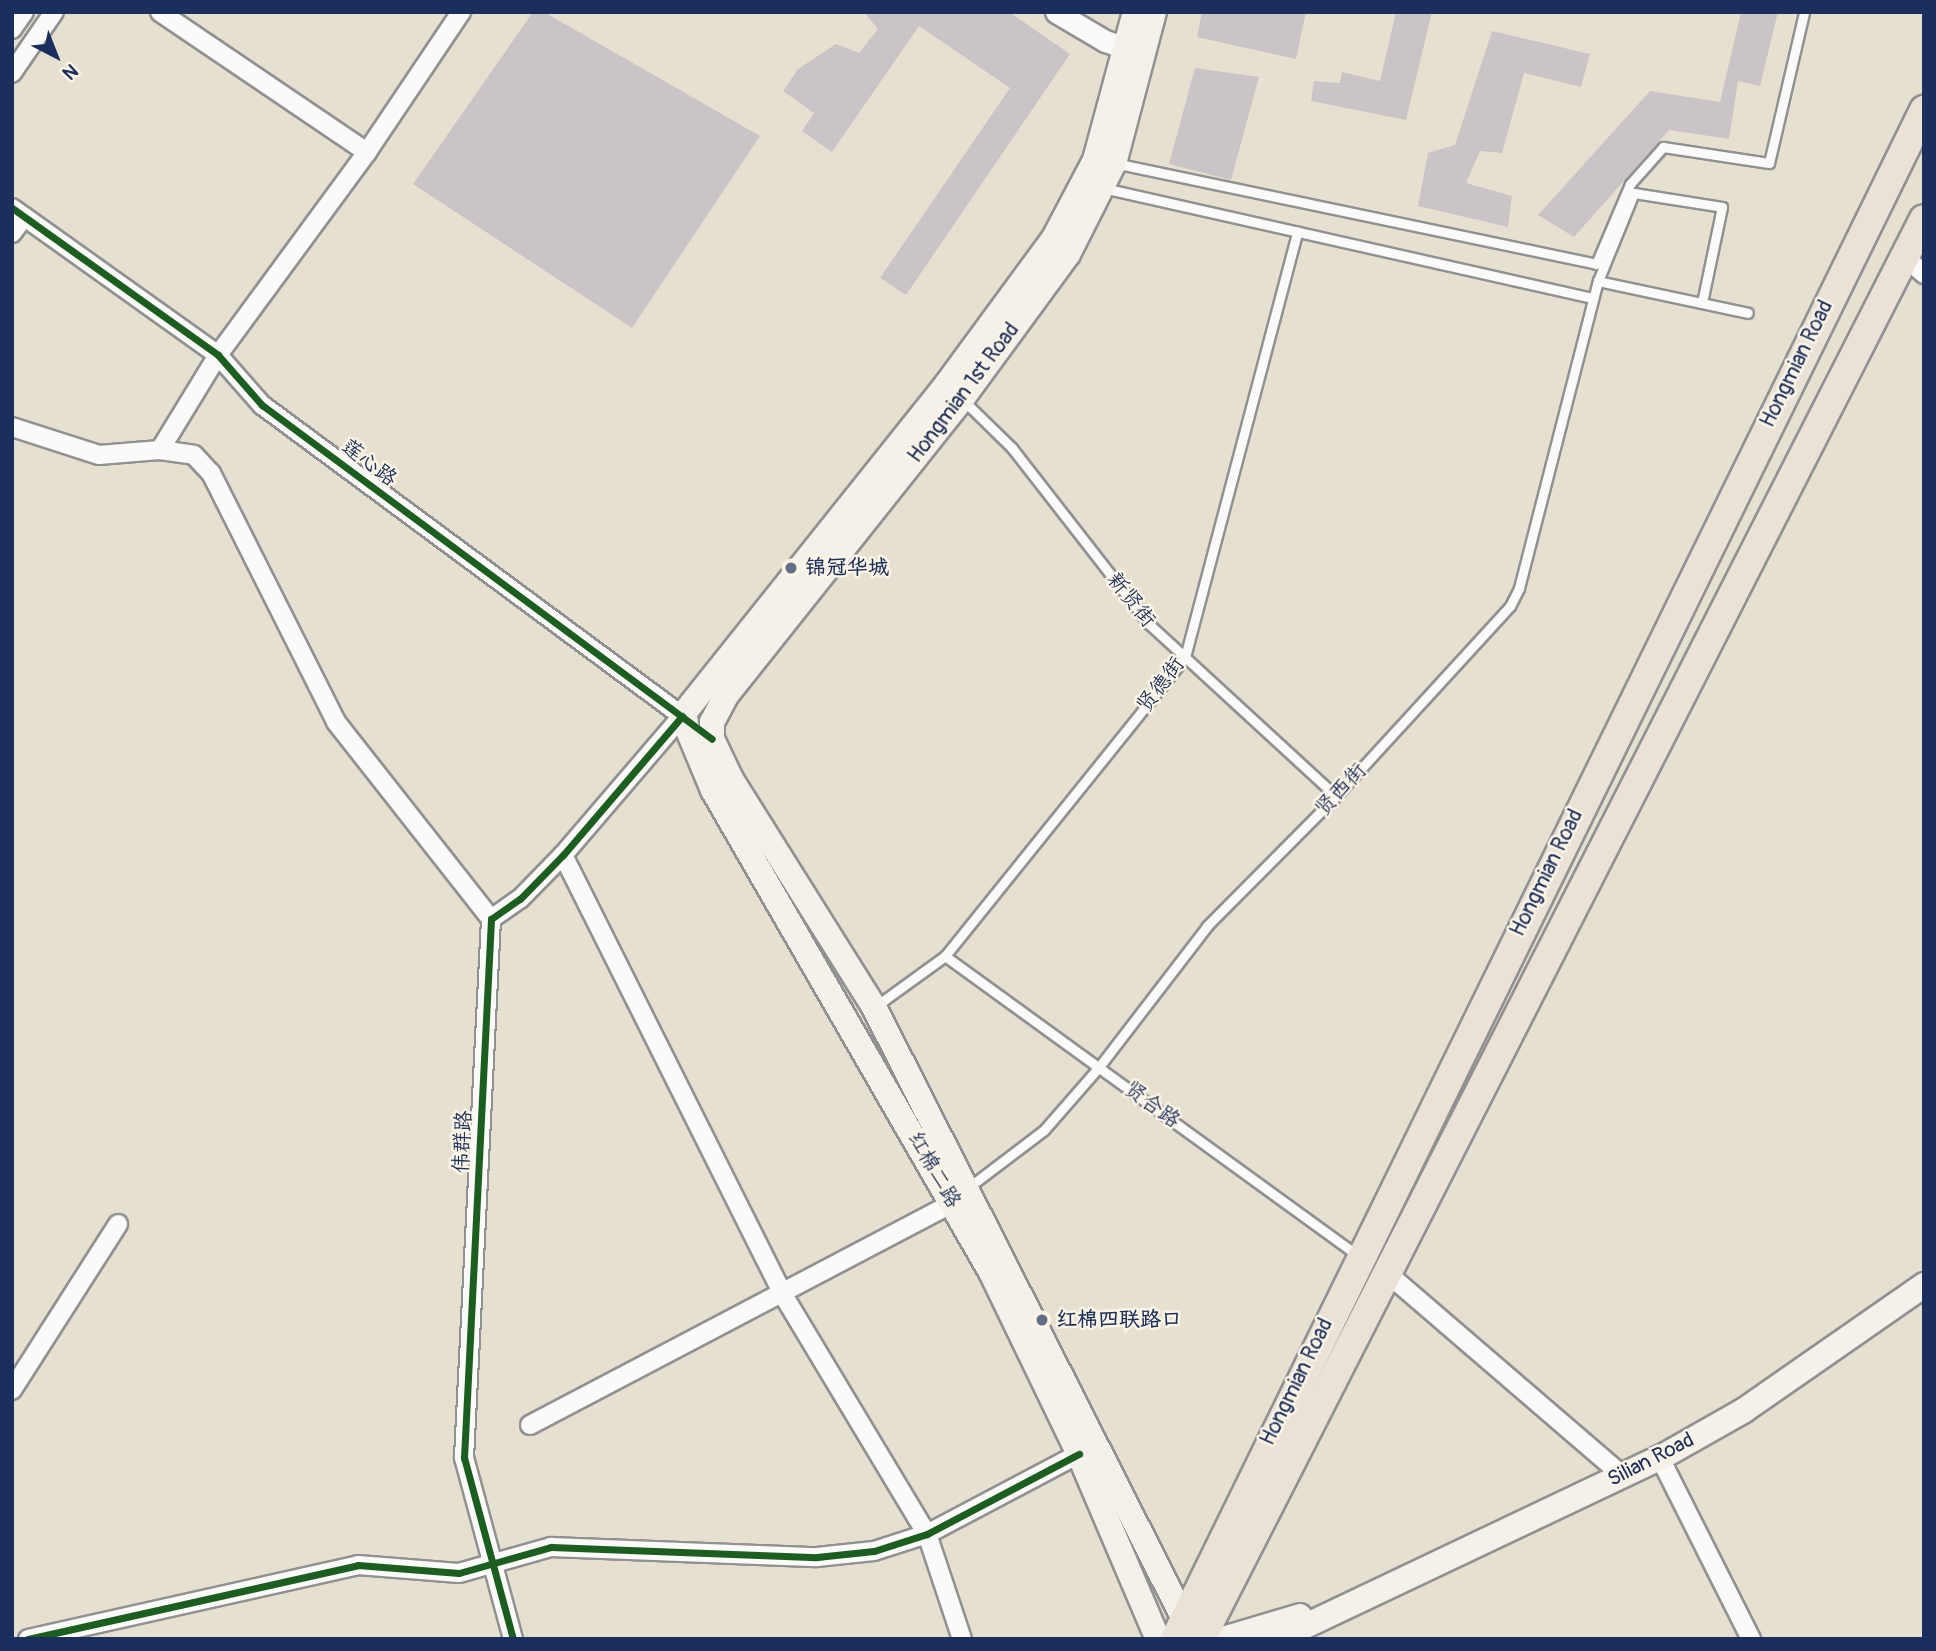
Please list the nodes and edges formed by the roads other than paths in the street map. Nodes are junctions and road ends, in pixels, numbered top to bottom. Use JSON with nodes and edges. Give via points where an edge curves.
{"nodes":[{"id":1,"x":24,"y":12,"type":"edge"},
{"id":2,"x":54,"y":12,"type":"edge"},
{"id":3,"x":160,"y":12,"type":"edge"},
{"id":4,"x":461,"y":12,"type":"edge"},
{"id":5,"x":1056,"y":12,"type":"edge"},
{"id":6,"x":1135,"y":12,"type":"edge"},
{"id":7,"x":1154,"y":12,"type":"edge"},
{"id":8,"x":1804,"y":12,"type":"edge"},
{"id":9,"x":12,"y":29,"type":"edge"},
{"id":10,"x":1135,"y":51,"type":"junction"},
{"id":11,"x":12,"y":74,"type":"edge"},
{"id":12,"x":1924,"y":110,"type":"edge"},
{"id":13,"x":367,"y":152,"type":"junction"},
{"id":14,"x":1114,"y":163,"type":"junction"},
{"id":15,"x":1103,"y":188,"type":"junction"},
{"id":16,"x":18,"y":213,"type":"edge"},
{"id":17,"x":1924,"y":219,"type":"edge"},
{"id":18,"x":1297,"y":232,"type":"junction"},
{"id":19,"x":12,"y":233,"type":"edge"},
{"id":20,"x":1914,"y":265,"type":"edge"},
{"id":21,"x":1598,"y":281,"type":"junction"},
{"id":22,"x":1592,"y":298,"type":"junction"},
{"id":23,"x":1702,"y":303,"type":"junction"},
{"id":24,"x":1748,"y":313,"type":"dead end"},
{"id":25,"x":218,"y":355,"type":"junction"},
{"id":26,"x":954,"y":392,"type":"junction"},
{"id":27,"x":12,"y":427,"type":"edge"},
{"id":28,"x":160,"y":450,"type":"junction"},
{"id":29,"x":1185,"y":657,"type":"junction"},
{"id":30,"x":682,"y":716,"type":"junction"},
{"id":31,"x":712,"y":739,"type":"junction"},
{"id":32,"x":1336,"y":796,"type":"junction"},
{"id":33,"x":564,"y":855,"type":"junction"},
{"id":34,"x":491,"y":919,"type":"junction"},
{"id":35,"x":945,"y":956,"type":"junction"},
{"id":36,"x":874,"y":1007,"type":"junction"},
{"id":37,"x":1099,"y":1067,"type":"junction"},
{"id":38,"x":961,"y":1195,"type":"junction"},
{"id":39,"x":118,"y":1224,"type":"dead end"},
{"id":40,"x":1359,"y":1256,"type":"junction"},
{"id":41,"x":1387,"y":1273,"type":"junction"},
{"id":42,"x":1924,"y":1285,"type":"edge"},
{"id":43,"x":782,"y":1293,"type":"junction"},
{"id":44,"x":12,"y":1390,"type":"edge"},
{"id":45,"x":530,"y":1425,"type":"dead end"},
{"id":46,"x":1079,"y":1454,"type":"junction"},
{"id":47,"x":1660,"y":1458,"type":"junction"},
{"id":48,"x":1623,"y":1476,"type":"junction"},
{"id":49,"x":927,"y":1534,"type":"junction"},
{"id":50,"x":493,"y":1566,"type":"junction"},
{"id":51,"x":1358,"y":1599,"type":"junction"},
{"id":52,"x":1188,"y":1634,"type":"edge"},
{"id":53,"x":28,"y":1639,"type":"edge"},
{"id":54,"x":513,"y":1639,"type":"edge"},
{"id":55,"x":962,"y":1639,"type":"edge"},
{"id":56,"x":1158,"y":1639,"type":"edge"},
{"id":57,"x":1223,"y":1639,"type":"edge"},
{"id":58,"x":1278,"y":1639,"type":"edge"},
{"id":59,"x":1751,"y":1639,"type":"edge"}],
"edges":[{"from":1,"to":9,"type":"street"},
{"from":2,"to":11,"type":"street"},
{"from":3,"to":13,"type":"street"},
{"from":4,"to":13,"type":"street"},
{"from":5,"to":10,"type":"street"},
{"from":6,"to":10,"type":"main road","name":"Hongmian 1st Road"},
{"from":7,"to":10,"type":"main road","name":"Hongmian 1st Road"},
{"from":8,"to":14,"type":"lane","via":[[1769,163],[1663,147],[1630,184],[1596,264]]},
{"from":10,"to":14,"type":"main road","name":"Hongmian 1st Road"},
{"from":10,"to":26,"type":"main road","name":"Hongmian 1st Road","via":[[1078,198]]},
{"from":12,"to":40,"type":"main road","name":"Hongmian Road"},
{"from":13,"to":25,"type":"street"},
{"from":14,"to":15,"type":"main road","name":"Hongmian 1st Road"},
{"from":15,"to":18,"type":"lane"},
{"from":15,"to":26,"type":"main road","name":"Hongmian 1st Road","via":[[1068,254]]},
{"from":16,"to":19,"type":"street"},
{"from":16,"to":25,"type":"street","name":"莲心路"},
{"from":17,"to":20,"type":"main road","name":"Hongmian Road"},
{"from":18,"to":22,"type":"lane"},
{"from":18,"to":29,"type":"lane","name":"贤德街"},
{"from":20,"to":41,"type":"main road","name":"Hongmian Road"},
{"from":21,"to":22,"type":"lane","name":"贤西街"},
{"from":21,"to":23,"type":"lane"},
{"from":21,"to":23,"type":"lane","name":"贤西街","via":[[1634,193],[1722,207]]},
{"from":22,"to":32,"type":"lane","name":"贤西街","via":[[1519,588],[1510,606]]},
{"from":23,"to":24,"type":"lane"},
{"from":25,"to":28,"type":"street"},
{"from":25,"to":30,"type":"street","name":"莲心路","via":[[262,405]]},
{"from":26,"to":29,"type":"lane","name":"新贤街","via":[[1012,448],[1149,624]]},
{"from":26,"to":30,"type":"main road","name":"Hongmian 1st Road"},
{"from":26,"to":31,"type":"main road","name":"Hongmian 1st Road","via":[[727,694],[712,722]]},
{"from":27,"to":28,"type":"street","via":[[99,455]]},
{"from":28,"to":34,"type":"street","via":[[194,455],[211,473],[336,722]]},
{"from":29,"to":32,"type":"lane","name":"新贤街"},
{"from":29,"to":35,"type":"lane","name":"贤德街"},
{"from":30,"to":31,"type":"street","name":"莲心路"},
{"from":30,"to":33,"type":"street"},
{"from":30,"to":38,"type":"main road","name":"红棉二路","via":[[713,790]]},
{"from":31,"to":36,"type":"main road","name":"红棉二路","via":[[732,779]]},
{"from":32,"to":37,"type":"lane","name":"贤西街","via":[[1207,926]]},
{"from":33,"to":34,"type":"street","via":[[520,899]]},
{"from":33,"to":43,"type":"street"},
{"from":34,"to":50,"type":"street","name":"伟群路","via":[[464,1458]]},
{"from":35,"to":36,"type":"lane","name":"贤德街"},
{"from":35,"to":37,"type":"lane","name":"贤合路"},
{"from":36,"to":38,"type":"main road","name":"红棉二路"},
{"from":37,"to":38,"type":"lane","name":"贤西街","via":[[1044,1130]]},
{"from":37,"to":40,"type":"lane","name":"贤合路"},
{"from":38,"to":43,"type":"street"},
{"from":38,"to":46,"type":"main road","name":"红棉二路"},
{"from":38,"to":52,"type":"main road","name":"红棉二路"},
{"from":39,"to":44,"type":"street"},
{"from":40,"to":52,"type":"main road","name":"Hongmian Road"},
{"from":41,"to":48,"type":"street"},
{"from":41,"to":52,"type":"main road","name":"Hongmian Road"},
{"from":42,"to":47,"type":"main road","name":"Silian Road","via":[[1743,1410]]},
{"from":43,"to":45,"type":"street"},
{"from":43,"to":49,"type":"street"},
{"from":46,"to":49,"type":"street"},
{"from":46,"to":56,"type":"main road","name":"红棉二路"},
{"from":47,"to":48,"type":"main road","name":"Silian Road"},
{"from":47,"to":59,"type":"street"},
{"from":48,"to":51,"type":"main road","name":"Silian Road"},
{"from":49,"to":50,"type":"street","via":[[874,1551],[817,1558],[551,1547]]},
{"from":49,"to":55,"type":"street"},
{"from":50,"to":53,"type":"street","via":[[429,1573],[358,1565]]},
{"from":50,"to":54,"type":"street","name":"伟群路"},
{"from":51,"to":57,"type":"main road","name":"Silian Road"},
{"from":51,"to":58,"type":"main road","name":"Silian Road"}]}
